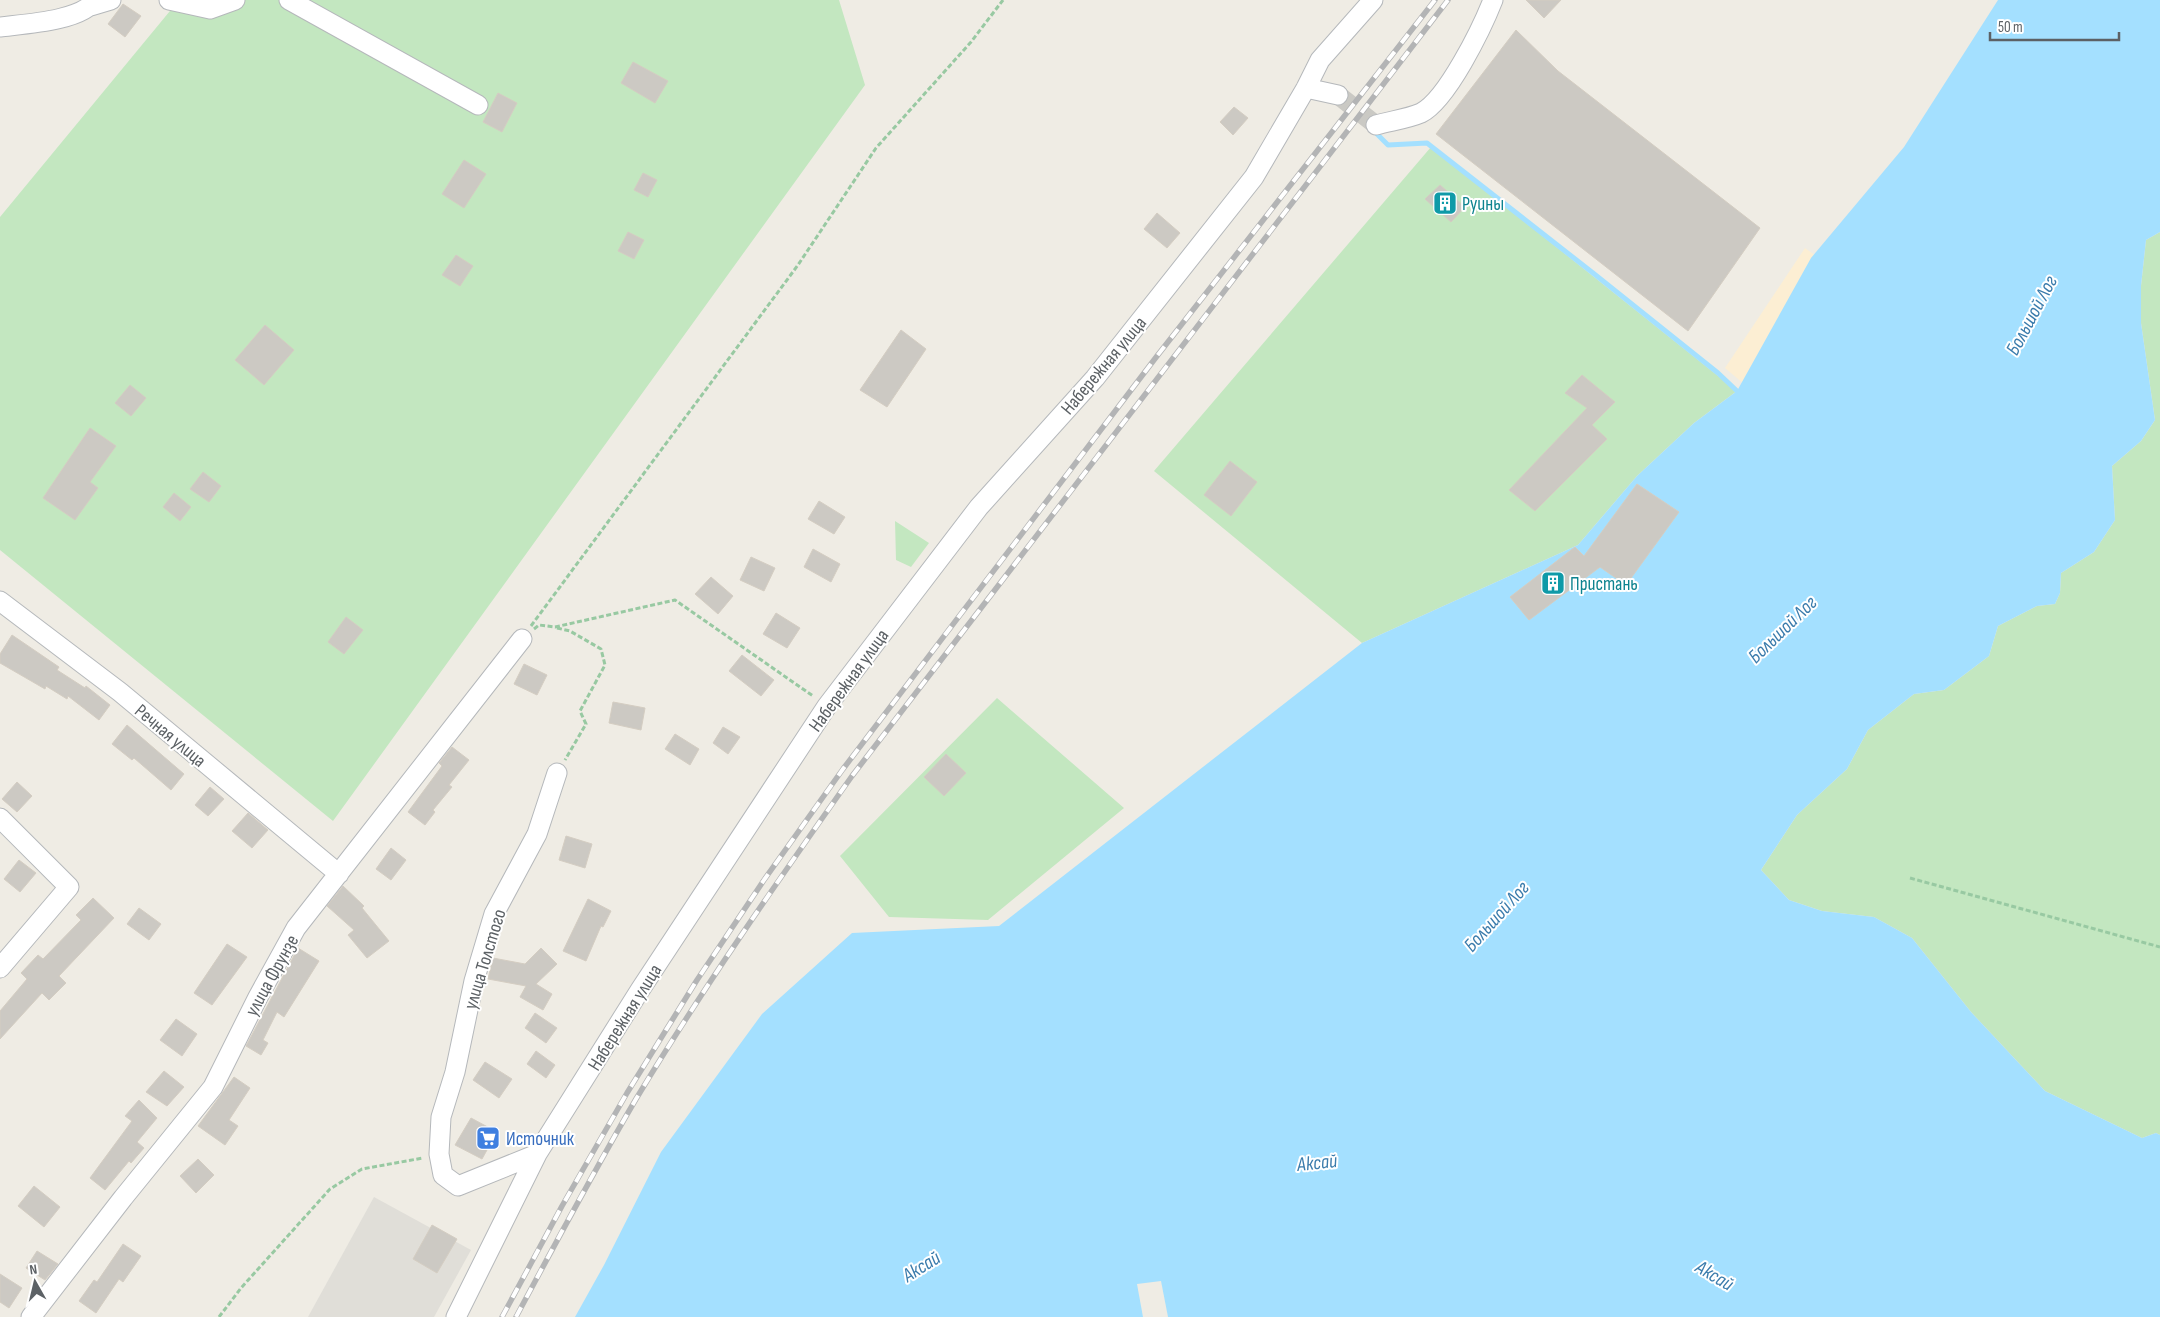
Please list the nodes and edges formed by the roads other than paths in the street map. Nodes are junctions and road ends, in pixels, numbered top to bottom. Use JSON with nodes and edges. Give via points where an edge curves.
{"nodes":[{"id":1,"x":111,"y":0,"type":"edge"},
{"id":2,"x":170,"y":0,"type":"edge"},
{"id":3,"x":235,"y":0,"type":"edge"},
{"id":4,"x":289,"y":0,"type":"edge"},
{"id":5,"x":1373,"y":0,"type":"edge"},
{"id":6,"x":1493,"y":0,"type":"edge"},
{"id":7,"x":93,"y":3,"type":"edge"},
{"id":8,"x":0,"y":26,"type":"edge"},
{"id":9,"x":1306,"y":88,"type":"junction"},
{"id":10,"x":1338,"y":95,"type":"tunnel mouth"},
{"id":11,"x":478,"y":105,"type":"dead end"},
{"id":12,"x":1376,"y":125,"type":"dead end"},
{"id":13,"x":0,"y":601,"type":"edge"},
{"id":14,"x":522,"y":639,"type":"road end"},
{"id":15,"x":557,"y":773,"type":"road end"},
{"id":16,"x":0,"y":818,"type":"edge"},
{"id":17,"x":338,"y":874,"type":"junction"},
{"id":18,"x":0,"y":968,"type":"edge"},
{"id":19,"x":537,"y":1154,"type":"junction"},
{"id":20,"x":31,"y":1317,"type":"edge"},
{"id":21,"x":456,"y":1317,"type":"edge"}],
"edges":[{"from":1,"to":7,"type":"street"},
{"from":2,"to":3,"type":"street","via":[[210,8]]},
{"from":4,"to":11,"type":"street"},
{"from":5,"to":9,"type":"street","name":"Набережная улица","via":[[1320,60]]},
{"from":6,"to":12,"type":"street","via":[[1481,31],[1435,104],[1420,114]]},
{"from":7,"to":8,"type":"street","via":[[64,18]]},
{"from":9,"to":10,"type":"street"},
{"from":9,"to":19,"type":"street","name":"Набережная улица","via":[[1254,177],[1095,378],[979,507],[828,706],[645,982]]},
{"from":13,"to":17,"type":"street","name":"Речная улица","via":[[120,692]]},
{"from":14,"to":17,"type":"street","name":"улица Фрунзе"},
{"from":15,"to":19,"type":"street","name":"улица Толстого","via":[[537,834],[494,914],[441,1117],[439,1154],[443,1175],[458,1186]]},
{"from":16,"to":18,"type":"street","via":[[69,888]]},
{"from":17,"to":20,"type":"street","name":"улица Фрунзе","via":[[296,928],[213,1087]]},
{"from":19,"to":21,"type":"street","name":"Набережная улица"}]}
